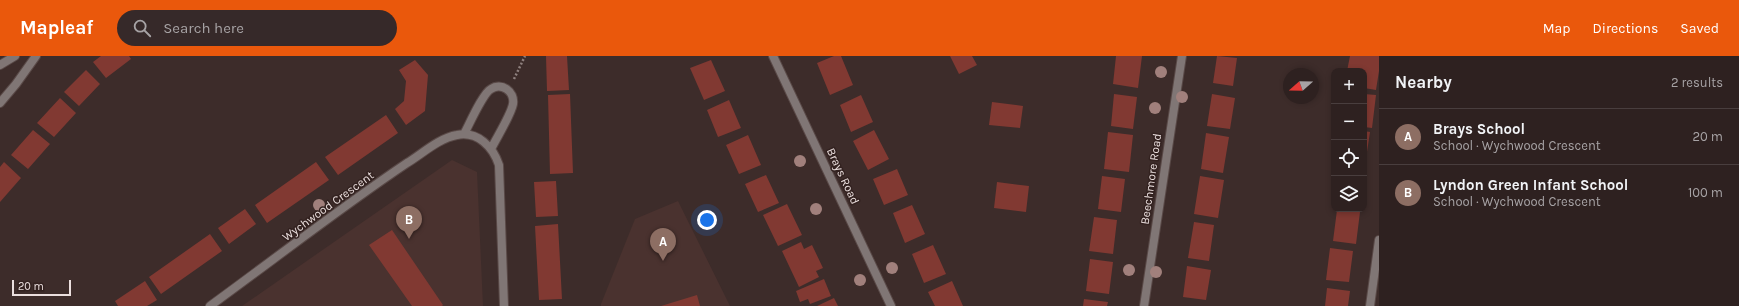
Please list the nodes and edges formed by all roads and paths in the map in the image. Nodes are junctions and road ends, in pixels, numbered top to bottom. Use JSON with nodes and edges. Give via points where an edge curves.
{"nodes":[{"id":1,"x":15,"y":56,"type":"edge"},
{"id":2,"x":36,"y":56,"type":"edge"},
{"id":3,"x":525,"y":56,"type":"edge"},
{"id":4,"x":772,"y":56,"type":"edge"},
{"id":5,"x":1182,"y":56,"type":"edge"},
{"id":6,"x":0,"y":65,"type":"edge"},
{"id":7,"x":508,"y":90,"type":"junction"},
{"id":8,"x":0,"y":103,"type":"edge"},
{"id":9,"x":464,"y":134,"type":"junction"},
{"id":10,"x":492,"y":149,"type":"junction"},
{"id":11,"x":1379,"y":240,"type":"edge"},
{"id":12,"x":210,"y":306,"type":"edge"},
{"id":13,"x":504,"y":306,"type":"edge"},
{"id":14,"x":891,"y":306,"type":"edge"},
{"id":15,"x":1144,"y":306,"type":"edge"},
{"id":16,"x":1370,"y":306,"type":"edge"}],
"edges":[{"from":1,"to":6,"type":"street"},
{"from":2,"to":8,"type":"street"},
{"from":3,"to":7,"type":"path"},
{"from":4,"to":14,"type":"street","name":"Brays Road"},
{"from":5,"to":15,"type":"street","name":"Beechmore Road"},
{"from":7,"to":9,"type":"street","via":[[497,86],[488,90]]},
{"from":7,"to":10,"type":"street","via":[[513,98],[513,106]]},
{"from":9,"to":10,"type":"street","via":[[480,139]]},
{"from":9,"to":12,"type":"street","name":"Wychwood Crescent","via":[[447,138],[391,174]]},
{"from":10,"to":13,"type":"street","via":[[499,165]]},
{"from":11,"to":16,"type":"street"}]}
